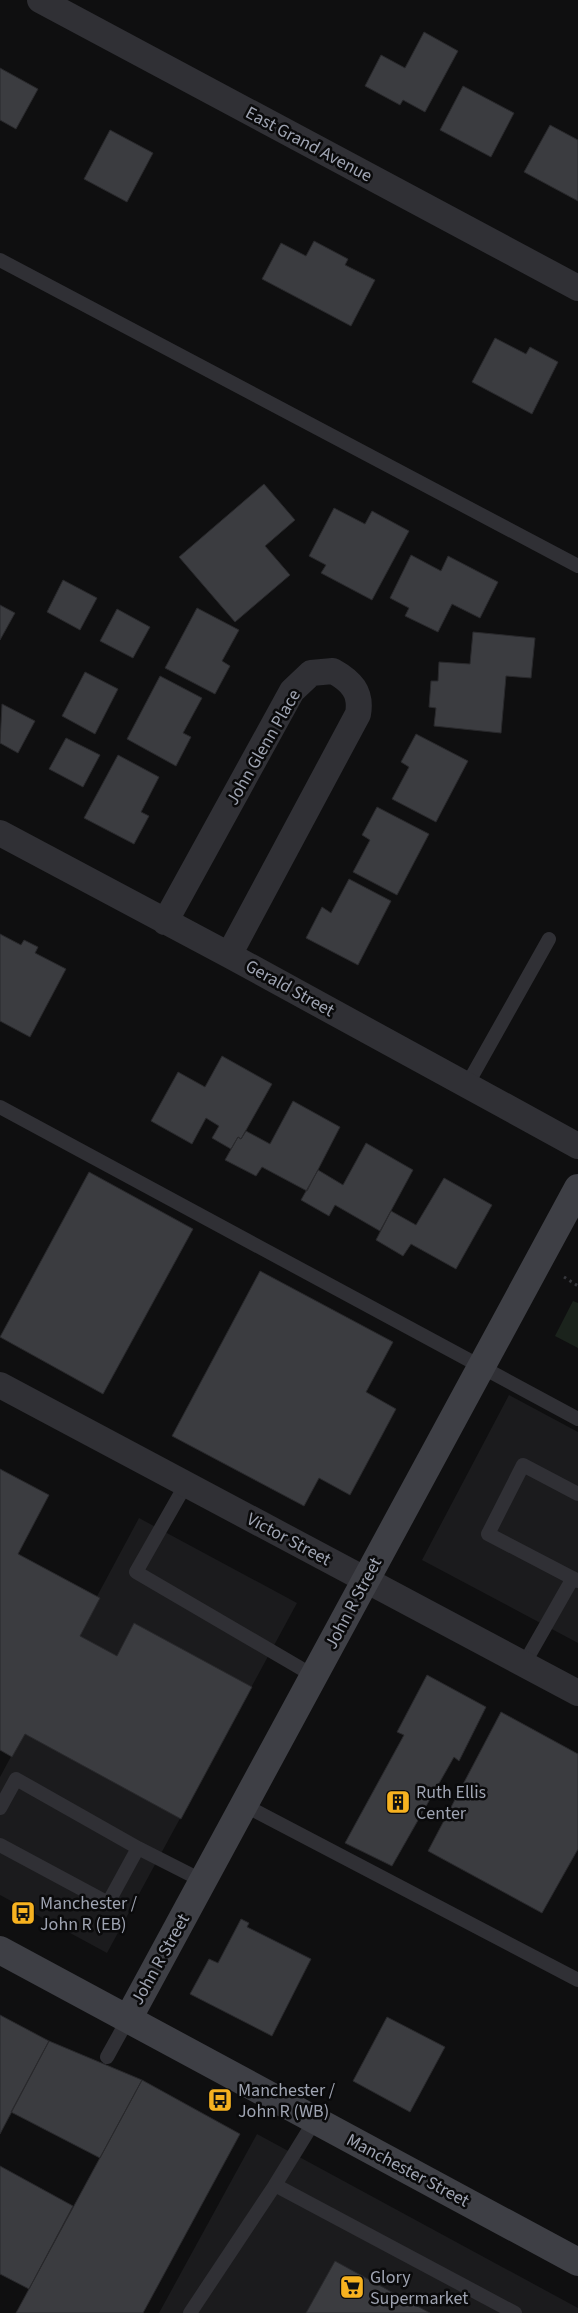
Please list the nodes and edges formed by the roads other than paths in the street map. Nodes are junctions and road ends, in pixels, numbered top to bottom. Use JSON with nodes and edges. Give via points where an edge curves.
{"nodes":[{"id":1,"x":40,"y":0,"type":"edge"},
{"id":2,"x":0,"y":260,"type":"edge"},
{"id":3,"x":578,"y":288,"type":"edge"},
{"id":4,"x":578,"y":566,"type":"edge"},
{"id":5,"x":0,"y":834,"type":"edge"},
{"id":6,"x":165,"y":922,"type":"junction"},
{"id":7,"x":549,"y":939,"type":"dead end"},
{"id":8,"x":229,"y":955,"type":"junction"},
{"id":9,"x":466,"y":1085,"type":"junction"},
{"id":10,"x":0,"y":1107,"type":"edge"},
{"id":11,"x":578,"y":1146,"type":"edge"},
{"id":12,"x":578,"y":1188,"type":"edge"},
{"id":13,"x":481,"y":1366,"type":"junction"},
{"id":14,"x":0,"y":1385,"type":"edge"},
{"id":15,"x":578,"y":1419,"type":"edge"},
{"id":16,"x":186,"y":1484,"type":"junction"},
{"id":17,"x":578,"y":1494,"type":"edge"},
{"id":18,"x":575,"y":1579,"type":"edge"},
{"id":19,"x":366,"y":1580,"type":"junction"},
{"id":20,"x":524,"y":1664,"type":"junction"},
{"id":21,"x":314,"y":1676,"type":"junction"},
{"id":22,"x":578,"y":1693,"type":"edge"},
{"id":23,"x":244,"y":1805,"type":"junction"},
{"id":24,"x":0,"y":1808,"type":"edge"},
{"id":25,"x":0,"y":1845,"type":"edge"},
{"id":26,"x":138,"y":1848,"type":"junction"},
{"id":27,"x":202,"y":1881,"type":"junction"},
{"id":28,"x":0,"y":1950,"type":"edge"},
{"id":29,"x":578,"y":1980,"type":"edge"},
{"id":30,"x":128,"y":2019,"type":"junction"},
{"id":31,"x":106,"y":2057,"type":"dead end"},
{"id":32,"x":315,"y":2120,"type":"junction"},
{"id":33,"x":274,"y":2185,"type":"junction"},
{"id":34,"x":578,"y":2262,"type":"edge"},
{"id":35,"x":190,"y":2313,"type":"edge"},
{"id":36,"x":515,"y":2313,"type":"edge"}],
"edges":[{"from":1,"to":3,"type":"street","name":"East Grand Avenue"},
{"from":2,"to":4,"type":"lane"},
{"from":5,"to":6,"type":"street","name":"Gerald Street"},
{"from":6,"to":8,"type":"street","name":"Gerald Street"},
{"from":6,"to":8,"type":"street","name":"John Glenn Place","via":[[292,691],[311,673],[334,671],[359,695],[358,714]]},
{"from":7,"to":9,"type":"lane"},
{"from":8,"to":9,"type":"street","name":"Gerald Street"},
{"from":9,"to":11,"type":"street","name":"Gerald Street"},
{"from":10,"to":13,"type":"lane"},
{"from":12,"to":13,"type":"street","name":"John R Street"},
{"from":13,"to":15,"type":"lane"},
{"from":13,"to":19,"type":"street","name":"John R Street"},
{"from":14,"to":16,"type":"street","name":"Victor Street"},
{"from":16,"to":19,"type":"street","name":"Victor Street"},
{"from":16,"to":21,"type":"lane","via":[[136,1572]]},
{"from":17,"to":18,"type":"lane","via":[[523,1465],[488,1534]]},
{"from":18,"to":20,"type":"lane"},
{"from":19,"to":20,"type":"street","name":"Victor Street"},
{"from":19,"to":21,"type":"street","name":"John R Street"},
{"from":20,"to":22,"type":"street","name":"Victor Street"},
{"from":21,"to":23,"type":"street","name":"John R Street"},
{"from":23,"to":27,"type":"street","name":"John R Street"},
{"from":23,"to":29,"type":"lane"},
{"from":24,"to":26,"type":"lane","via":[[16,1779]]},
{"from":25,"to":26,"type":"lane","via":[[108,1904]]},
{"from":26,"to":27,"type":"lane"},
{"from":27,"to":30,"type":"street","name":"John R Street"},
{"from":28,"to":30,"type":"street","name":"Manchester Street"},
{"from":30,"to":31,"type":"lane"},
{"from":30,"to":32,"type":"street","name":"Manchester Street"},
{"from":32,"to":33,"type":"lane"},
{"from":32,"to":34,"type":"street","name":"Manchester Street"},
{"from":33,"to":35,"type":"lane"},
{"from":33,"to":36,"type":"lane"}]}
